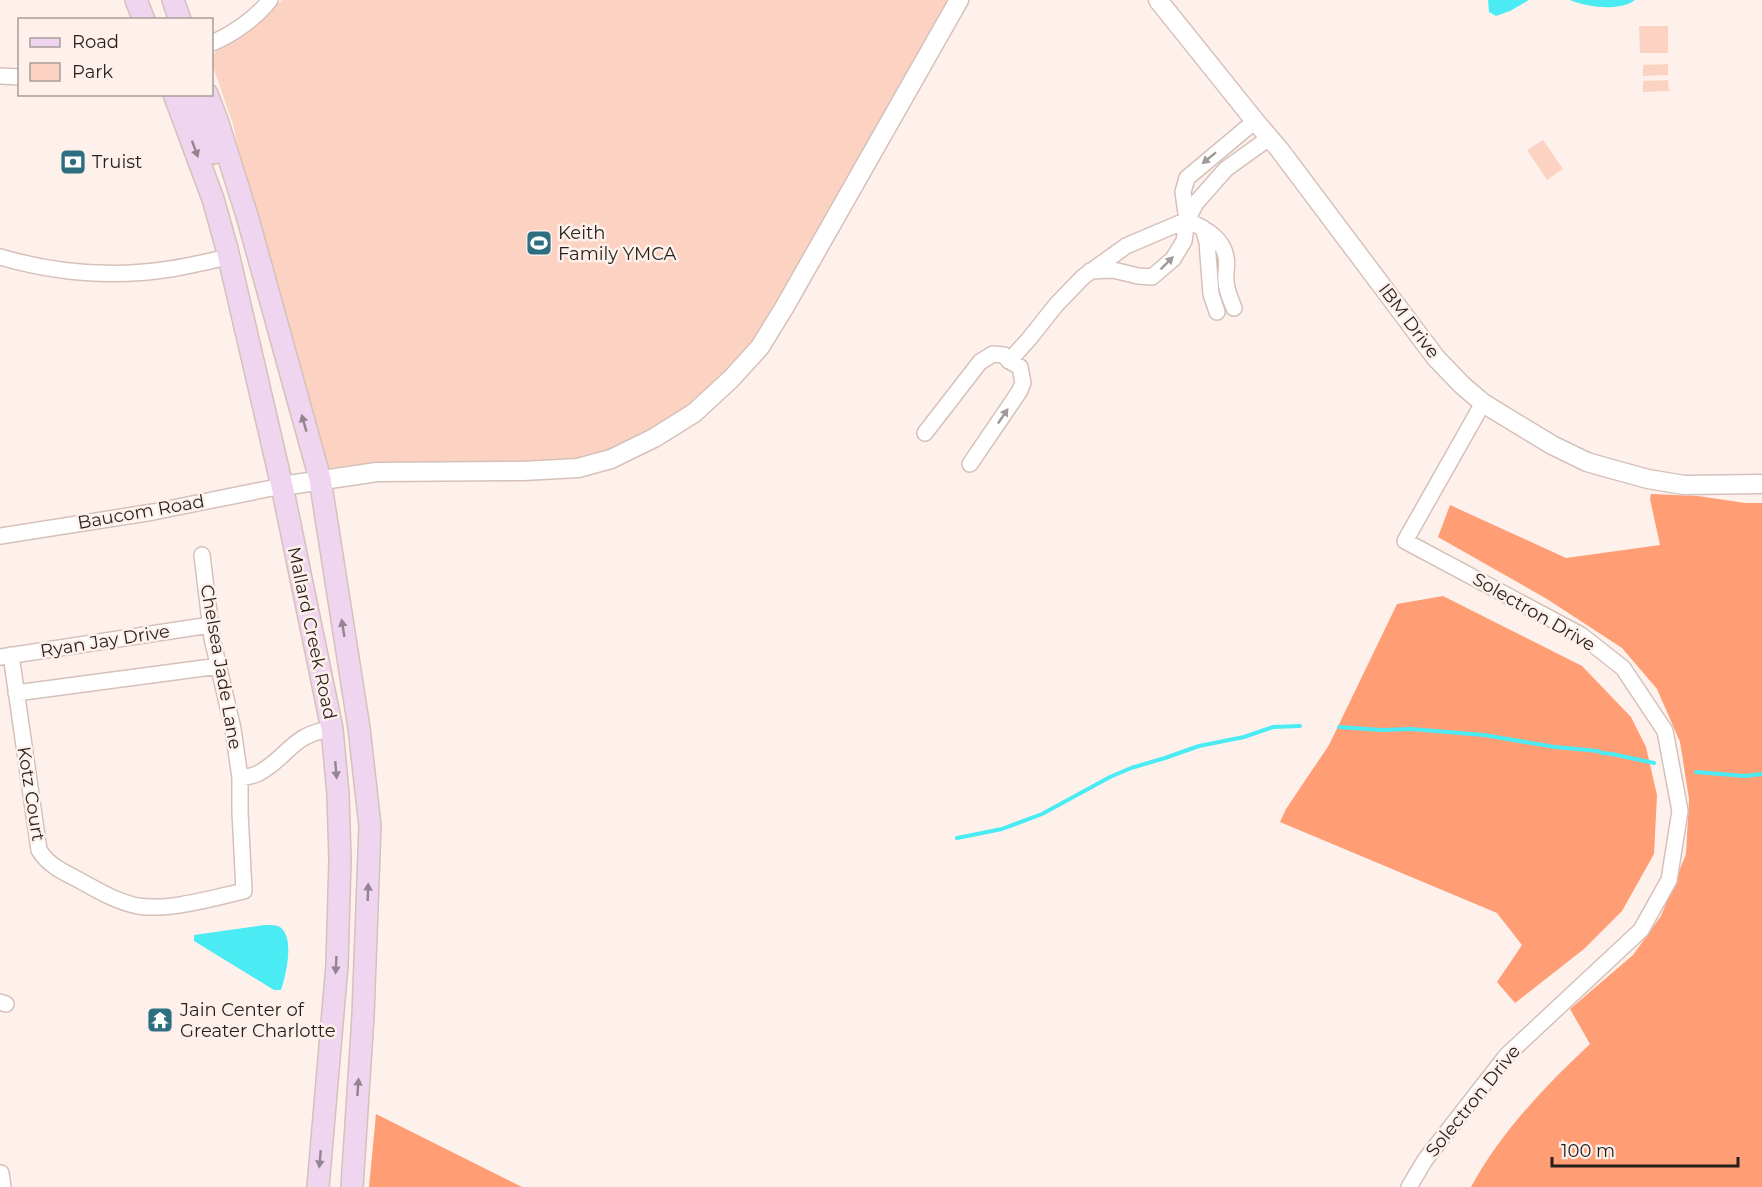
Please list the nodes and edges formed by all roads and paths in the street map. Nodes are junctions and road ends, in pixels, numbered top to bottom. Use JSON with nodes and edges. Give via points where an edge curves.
{"nodes":[{"id":1,"x":136,"y":0,"type":"edge"},
{"id":2,"x":173,"y":0,"type":"edge"},
{"id":3,"x":270,"y":0,"type":"edge"},
{"id":4,"x":959,"y":0,"type":"edge"},
{"id":5,"x":1158,"y":0,"type":"edge"},
{"id":6,"x":143,"y":18,"type":"edge"},
{"id":7,"x":179,"y":18,"type":"edge"},
{"id":8,"x":213,"y":42,"type":"edge"},
{"id":9,"x":0,"y":76,"type":"edge"},
{"id":10,"x":18,"y":77,"type":"edge"},
{"id":11,"x":175,"y":96,"type":"edge"},
{"id":12,"x":191,"y":96,"type":"edge"},
{"id":13,"x":208,"y":96,"type":"edge"},
{"id":14,"x":1255,"y":121,"type":"junction"},
{"id":15,"x":1269,"y":138,"type":"junction"},
{"id":16,"x":1187,"y":220,"type":"junction"},
{"id":17,"x":1203,"y":228,"type":"junction"},
{"id":18,"x":252,"y":235,"type":"junction"},
{"id":19,"x":0,"y":257,"type":"edge"},
{"id":20,"x":229,"y":257,"type":"junction"},
{"id":21,"x":1090,"y":271,"type":"junction"},
{"id":22,"x":1209,"y":274,"type":"junction"},
{"id":23,"x":1226,"y":276,"type":"junction"},
{"id":24,"x":1234,"y":308,"type":"dead end"},
{"id":25,"x":1217,"y":312,"type":"dead end"},
{"id":26,"x":1009,"y":361,"type":"junction"},
{"id":27,"x":1483,"y":403,"type":"junction"},
{"id":28,"x":925,"y":433,"type":"dead end"},
{"id":29,"x":970,"y":464,"type":"dead end"},
{"id":30,"x":320,"y":479,"type":"junction"},
{"id":31,"x":1762,"y":484,"type":"edge"},
{"id":32,"x":282,"y":486,"type":"junction"},
{"id":33,"x":0,"y":536,"type":"edge"},
{"id":34,"x":202,"y":555,"type":"dead end"},
{"id":35,"x":210,"y":625,"type":"junction"},
{"id":36,"x":6,"y":656,"type":"edge"},
{"id":37,"x":219,"y":666,"type":"junction"},
{"id":38,"x":16,"y":693,"type":"junction"},
{"id":39,"x":332,"y":729,"type":"junction"},
{"id":40,"x":240,"y":778,"type":"junction"},
{"id":41,"x":1,"y":1173,"type":"edge"},
{"id":42,"x":3,"y":1187,"type":"edge"},
{"id":43,"x":318,"y":1187,"type":"edge"},
{"id":44,"x":352,"y":1187,"type":"edge"},
{"id":45,"x":1409,"y":1187,"type":"edge"}],
"edges":[{"from":1,"to":6,"type":"main road"},
{"from":2,"to":7,"type":"main road"},
{"from":3,"to":8,"type":"street","via":[[238,28]]},
{"from":4,"to":30,"type":"street","via":[[760,347],[694,413],[611,459],[578,468],[377,472]]},
{"from":5,"to":14,"type":"street","name":"IBM Drive"},
{"from":9,"to":10,"type":"street"},
{"from":11,"to":20,"type":"main road","name":"Mallard Creek Road","one_way":true,"via":[[213,198]]},
{"from":12,"to":18,"type":"main road","via":[[237,224]]},
{"from":13,"to":18,"type":"main road","name":"Mallard Creek Road"},
{"from":14,"to":15,"type":"street","name":"IBM Drive"},
{"from":14,"to":16,"type":"street","one_way":true,"via":[[1187,178],[1182,192]]},
{"from":15,"to":16,"type":"street","via":[[1226,168]]},
{"from":15,"to":27,"type":"street","name":"IBM Drive","via":[[1436,358]]},
{"from":16,"to":17,"type":"street"},
{"from":16,"to":21,"type":"street","via":[[1126,246]]},
{"from":21,"to":16,"type":"street","one_way":true,"via":[[1113,270],[1152,277],[1173,259],[1184,241]]},
{"from":17,"to":22,"type":"street"},
{"from":17,"to":23,"type":"street","via":[[1223,248]]},
{"from":30,"to":18,"type":"main road","name":"Mallard Creek Road","one_way":true},
{"from":19,"to":20,"type":"street","via":[[60,271],[122,274]]},
{"from":20,"to":32,"type":"main road","name":"Mallard Creek Road"},
{"from":21,"to":26,"type":"street"},
{"from":22,"to":23,"type":"street"},
{"from":22,"to":25,"type":"street"},
{"from":23,"to":24,"type":"street"},
{"from":26,"to":28,"type":"street","via":[[1004,355],[993,354],[980,362]]},
{"from":29,"to":26,"type":"street","one_way":true,"via":[[1023,383],[1020,367]]},
{"from":27,"to":31,"type":"street","name":"IBM Drive","via":[[1587,462],[1684,485]]},
{"from":27,"to":45,"type":"street","name":"Solectron Drive","via":[[1405,541],[1581,635],[1623,668],[1665,731],[1680,811],[1669,880],[1641,930],[1506,1056],[1425,1160]]},
{"from":30,"to":32,"type":"street"},
{"from":44,"to":30,"type":"main road","name":"Mallard Creek Road","one_way":true,"via":[[370,826],[359,728]]},
{"from":32,"to":33,"type":"street","name":"Baucom Road","via":[[153,512]]},
{"from":32,"to":39,"type":"main road","name":"Mallard Creek Road"},
{"from":34,"to":35,"type":"street","name":"Chelsea Jade Lane"},
{"from":35,"to":36,"type":"street","name":"Ryan Jay Drive"},
{"from":35,"to":37,"type":"street","name":"Chelsea Jade Lane"},
{"from":36,"to":38,"type":"street","name":"Kotz Court"},
{"from":37,"to":38,"type":"street"},
{"from":37,"to":40,"type":"street","name":"Chelsea Jade Lane"},
{"from":38,"to":40,"type":"street","name":"Kotz Court","via":[[39,850],[44,860],[127,903],[158,907],[244,891]]},
{"from":39,"to":40,"type":"street","via":[[310,734],[260,773]]},
{"from":39,"to":43,"type":"main road","name":"Mallard Creek Road","one_way":true,"via":[[340,860],[337,965]]},
{"from":41,"to":42,"type":"street"}]}
